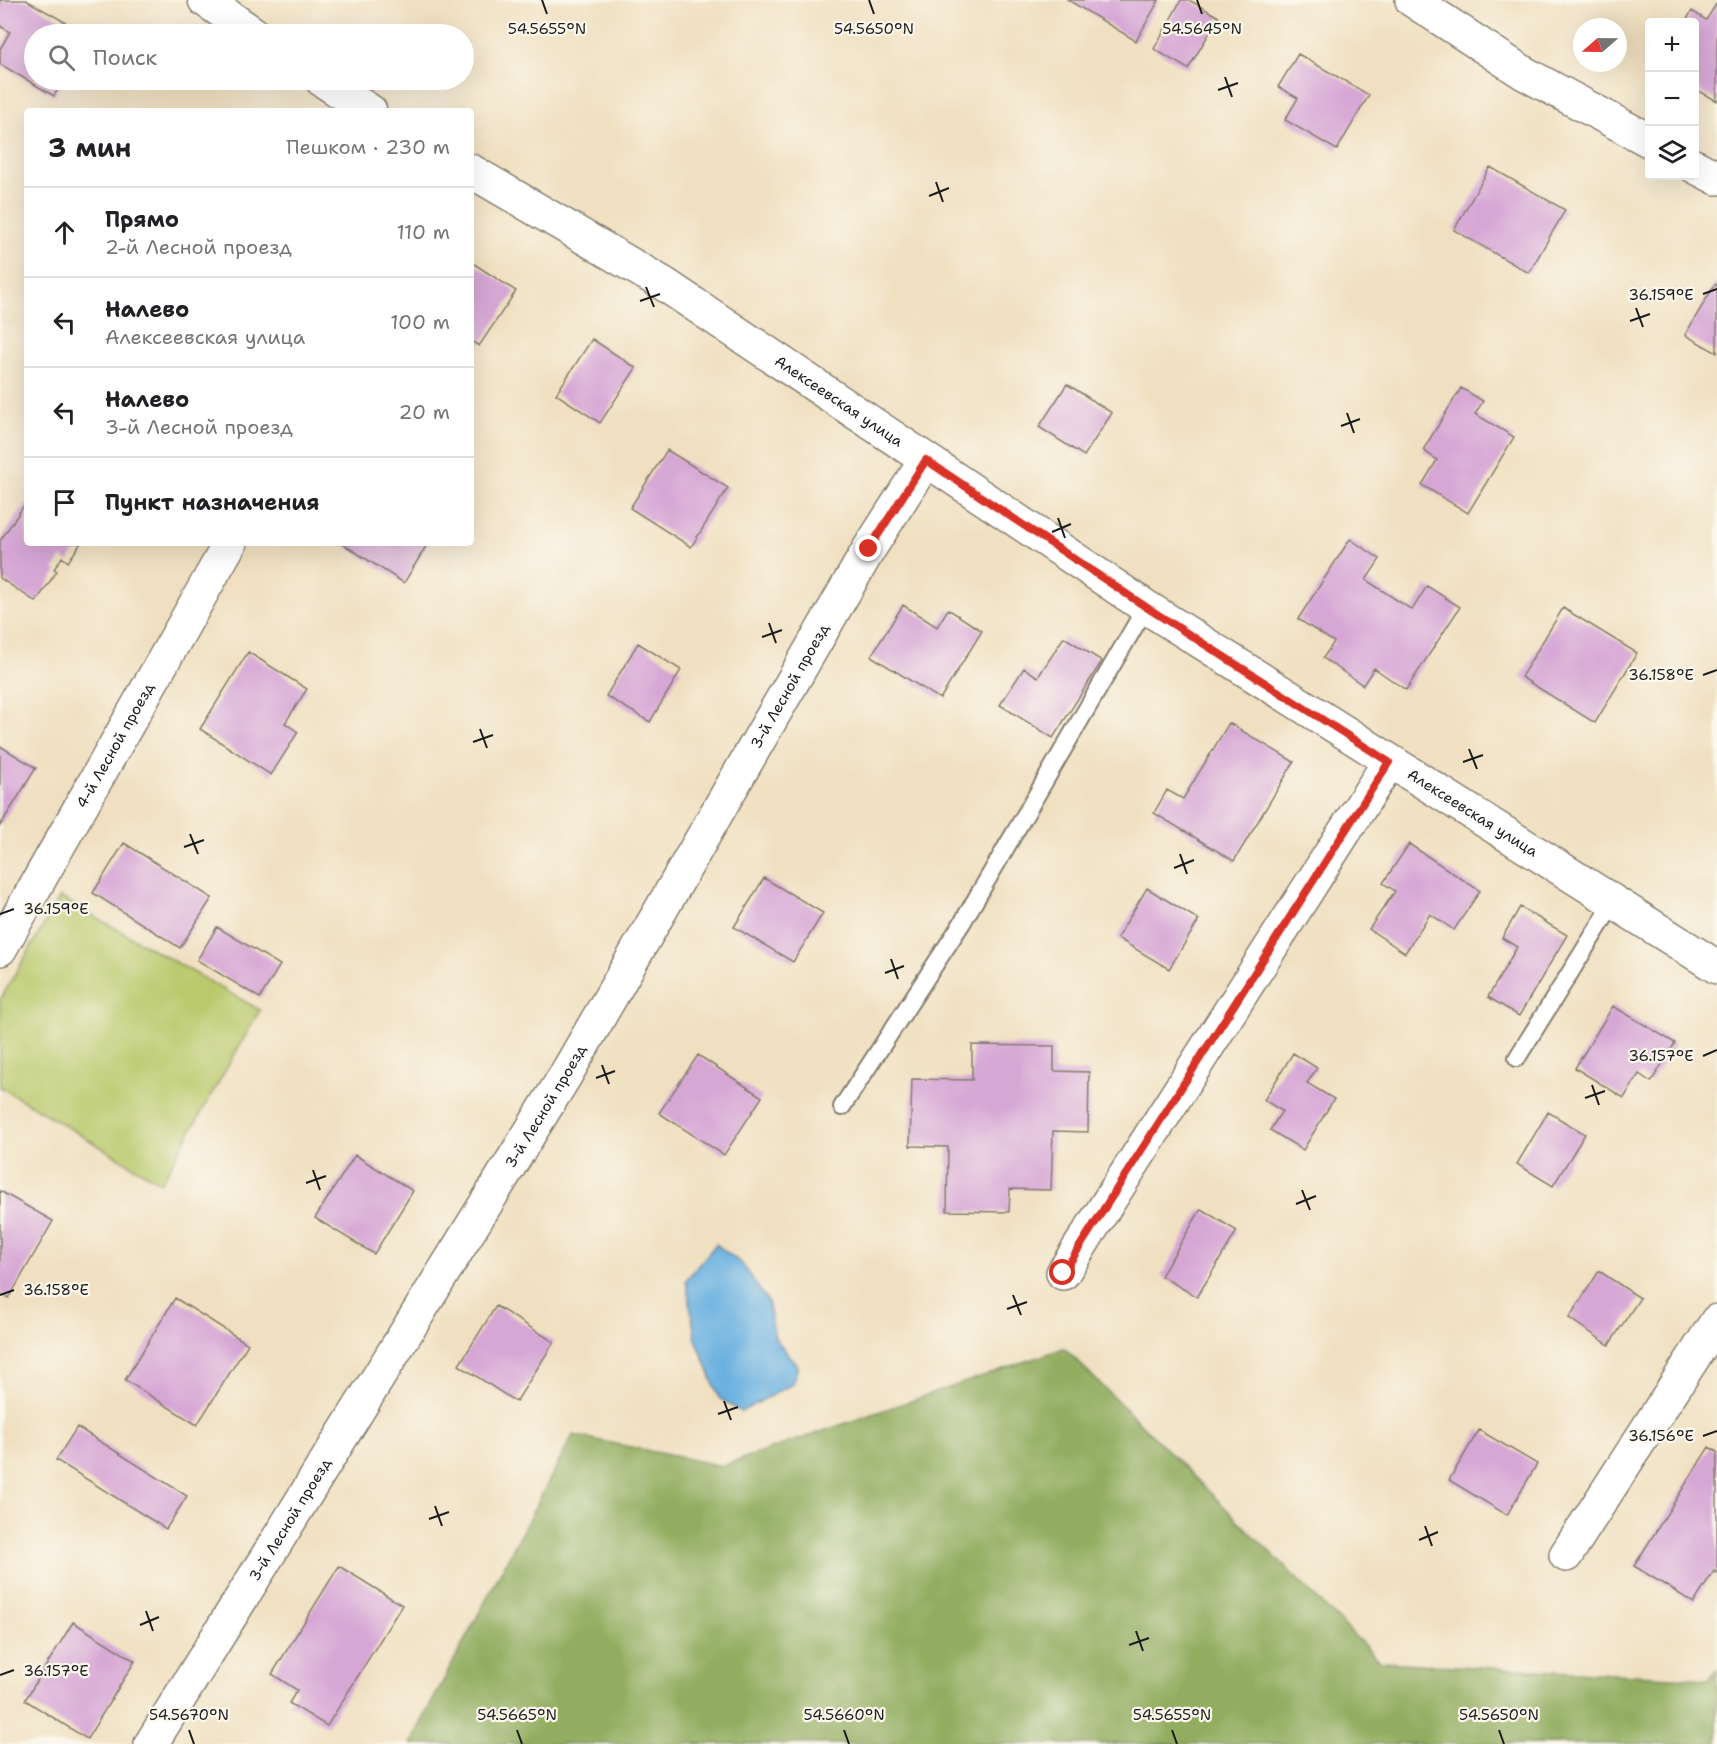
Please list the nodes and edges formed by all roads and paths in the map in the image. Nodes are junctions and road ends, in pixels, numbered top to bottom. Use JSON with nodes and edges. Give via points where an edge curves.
{"nodes":[{"id":1,"x":205,"y":0,"type":"edge"},
{"id":2,"x":1412,"y":0,"type":"edge"},
{"id":3,"x":240,"y":24,"type":"edge"},
{"id":4,"x":337,"y":90,"type":"edge"},
{"id":5,"x":365,"y":108,"type":"edge"},
{"id":6,"x":1645,"y":138,"type":"edge"},
{"id":7,"x":1699,"y":168,"type":"edge"},
{"id":8,"x":474,"y":175,"type":"edge"},
{"id":9,"x":1717,"y":178,"type":"edge"},
{"id":10,"x":926,"y":460,"type":"junction"},
{"id":11,"x":228,"y":546,"type":"edge"},
{"id":12,"x":1146,"y":607,"type":"junction"},
{"id":13,"x":1389,"y":762,"type":"junction"},
{"id":14,"x":1614,"y":903,"type":"junction"},
{"id":15,"x":0,"y":949,"type":"edge"},
{"id":16,"x":1717,"y":967,"type":"edge"},
{"id":17,"x":1517,"y":1059,"type":"dead end"},
{"id":18,"x":842,"y":1107,"type":"dead end"},
{"id":19,"x":1063,"y":1273,"type":"dead end"},
{"id":20,"x":1717,"y":1321,"type":"edge"},
{"id":21,"x":1566,"y":1555,"type":"dead end"},
{"id":22,"x":151,"y":1744,"type":"edge"}],
"edges":[{"from":1,"to":3,"type":"street"},
{"from":2,"to":6,"type":"street","via":[[1524,72]]},
{"from":4,"to":5,"type":"street"},
{"from":7,"to":9,"type":"street"},
{"from":8,"to":10,"type":"street","name":"Алексеевская улица","via":[[664,284]]},
{"from":10,"to":12,"type":"street","name":"Алексеевская улица"},
{"from":10,"to":22,"type":"street","name":"3-й Лесной проезд","via":[[869,549],[565,1076]]},
{"from":11,"to":15,"type":"street","name":"4-й Лесной проезд"},
{"from":12,"to":13,"type":"street","name":"Алексеевская улица"},
{"from":12,"to":18,"type":"lane","via":[[962,922]]},
{"from":13,"to":14,"type":"street","name":"Алексеевская улица"},
{"from":13,"to":19,"type":"street"},
{"from":14,"to":16,"type":"street","name":"Алексеевская улица"},
{"from":14,"to":17,"type":"lane"},
{"from":20,"to":21,"type":"street"}]}
